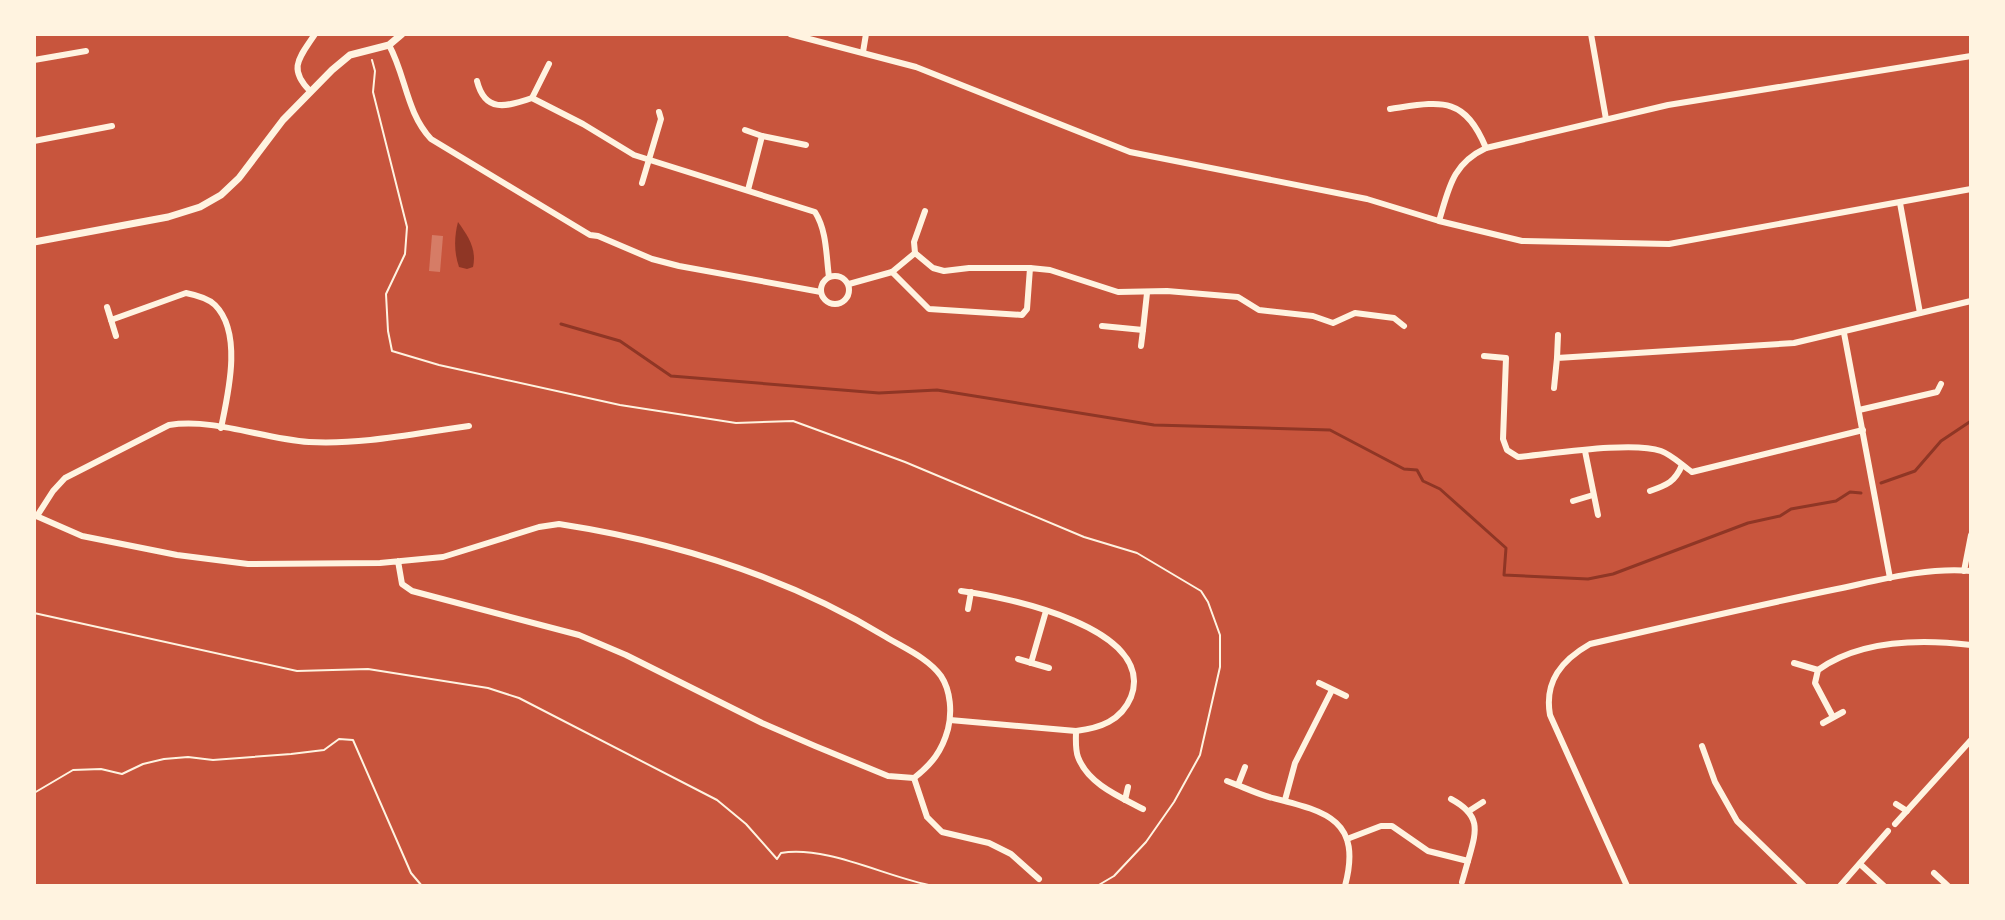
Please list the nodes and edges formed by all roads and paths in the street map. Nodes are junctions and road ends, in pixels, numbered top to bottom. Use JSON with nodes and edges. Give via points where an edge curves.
{"nodes":[{"id":1,"x":315,"y":34,"type":"edge"},
{"id":2,"x":402,"y":34,"type":"edge"},
{"id":3,"x":790,"y":34,"type":"edge"},
{"id":4,"x":866,"y":34,"type":"edge"},
{"id":5,"x":1591,"y":34,"type":"edge"},
{"id":6,"x":389,"y":45,"type":"junction"},
{"id":7,"x":86,"y":51,"type":"dead end"},
{"id":8,"x":863,"y":52,"type":"junction"},
{"id":9,"x":1971,"y":56,"type":"edge"},
{"id":10,"x":34,"y":60,"type":"edge"},
{"id":11,"x":371,"y":60,"type":"dead end"},
{"id":12,"x":549,"y":64,"type":"dead end"},
{"id":13,"x":477,"y":81,"type":"dead end"},
{"id":14,"x":310,"y":91,"type":"junction"},
{"id":15,"x":1405,"y":96,"type":"dead end"},
{"id":16,"x":532,"y":98,"type":"junction"},
{"id":17,"x":1406,"y":107,"type":"junction"},
{"id":18,"x":1390,"y":109,"type":"dead end"},
{"id":19,"x":659,"y":112,"type":"dead end"},
{"id":20,"x":1606,"y":119,"type":"junction"},
{"id":21,"x":112,"y":126,"type":"dead end"},
{"id":22,"x":745,"y":130,"type":"dead end"},
{"id":23,"x":762,"y":136,"type":"junction"},
{"id":24,"x":34,"y":141,"type":"edge"},
{"id":25,"x":806,"y":145,"type":"dead end"},
{"id":26,"x":1486,"y":148,"type":"junction"},
{"id":27,"x":649,"y":160,"type":"junction"},
{"id":28,"x":642,"y":183,"type":"dead end"},
{"id":29,"x":1971,"y":189,"type":"edge"},
{"id":30,"x":748,"y":190,"type":"junction"},
{"id":31,"x":1900,"y":203,"type":"junction"},
{"id":32,"x":925,"y":211,"type":"dead end"},
{"id":33,"x":1439,"y":221,"type":"junction"},
{"id":34,"x":34,"y":242,"type":"edge"},
{"id":35,"x":915,"y":253,"type":"junction"},
{"id":36,"x":1030,"y":268,"type":"junction"},
{"id":37,"x":892,"y":272,"type":"junction"},
{"id":38,"x":829,"y":277,"type":"junction"},
{"id":39,"x":849,"y":284,"type":"junction"},
{"id":40,"x":821,"y":292,"type":"junction"},
{"id":41,"x":1147,"y":293,"type":"junction"},
{"id":42,"x":1971,"y":301,"type":"edge"},
{"id":43,"x":107,"y":307,"type":"dead end"},
{"id":44,"x":1920,"y":313,"type":"junction"},
{"id":45,"x":111,"y":320,"type":"junction"},
{"id":46,"x":1102,"y":326,"type":"dead end"},
{"id":47,"x":1404,"y":326,"type":"dead end"},
{"id":48,"x":1143,"y":330,"type":"junction"},
{"id":49,"x":1844,"y":333,"type":"junction"},
{"id":50,"x":1558,"y":335,"type":"dead end"},
{"id":51,"x":116,"y":336,"type":"dead end"},
{"id":52,"x":1141,"y":346,"type":"dead end"},
{"id":53,"x":1484,"y":356,"type":"dead end"},
{"id":54,"x":1557,"y":358,"type":"junction"},
{"id":55,"x":1941,"y":384,"type":"dead end"},
{"id":56,"x":1554,"y":388,"type":"dead end"},
{"id":57,"x":1859,"y":410,"type":"junction"},
{"id":58,"x":469,"y":426,"type":"dead end"},
{"id":59,"x":221,"y":428,"type":"junction"},
{"id":60,"x":449,"y":429,"type":"junction"},
{"id":61,"x":1863,"y":430,"type":"junction"},
{"id":62,"x":451,"y":440,"type":"dead end"},
{"id":63,"x":1585,"y":451,"type":"junction"},
{"id":64,"x":1682,"y":465,"type":"junction"},
{"id":65,"x":1650,"y":491,"type":"dead end"},
{"id":66,"x":1593,"y":495,"type":"junction"},
{"id":67,"x":1573,"y":501,"type":"dead end"},
{"id":68,"x":35,"y":515,"type":"edge"},
{"id":69,"x":1598,"y":515,"type":"dead end"},
{"id":70,"x":1971,"y":535,"type":"edge"},
{"id":71,"x":398,"y":561,"type":"junction"},
{"id":72,"x":1968,"y":571,"type":"edge"},
{"id":73,"x":1890,"y":578,"type":"junction"},
{"id":74,"x":961,"y":591,"type":"dead end"},
{"id":75,"x":971,"y":592,"type":"junction"},
{"id":76,"x":968,"y":609,"type":"dead end"},
{"id":77,"x":1046,"y":611,"type":"junction"},
{"id":78,"x":34,"y":613,"type":"edge"},
{"id":79,"x":1971,"y":645,"type":"edge"},
{"id":80,"x":1018,"y":659,"type":"dead end"},
{"id":81,"x":1031,"y":663,"type":"junction"},
{"id":82,"x":1794,"y":663,"type":"dead end"},
{"id":83,"x":1049,"y":668,"type":"dead end"},
{"id":84,"x":1818,"y":670,"type":"junction"},
{"id":85,"x":1319,"y":683,"type":"dead end"},
{"id":86,"x":1332,"y":690,"type":"junction"},
{"id":87,"x":1346,"y":696,"type":"dead end"},
{"id":88,"x":1843,"y":712,"type":"dead end"},
{"id":89,"x":1833,"y":717,"type":"junction"},
{"id":90,"x":950,"y":720,"type":"junction"},
{"id":91,"x":1823,"y":723,"type":"dead end"},
{"id":92,"x":1076,"y":731,"type":"junction"},
{"id":93,"x":1971,"y":740,"type":"edge"},
{"id":94,"x":1702,"y":746,"type":"dead end"},
{"id":95,"x":1965,"y":747,"type":"junction"},
{"id":96,"x":1971,"y":753,"type":"edge"},
{"id":97,"x":1245,"y":767,"type":"dead end"},
{"id":98,"x":914,"y":778,"type":"junction"},
{"id":99,"x":1227,"y":781,"type":"dead end"},
{"id":100,"x":1238,"y":785,"type":"junction"},
{"id":101,"x":1128,"y":787,"type":"dead end"},
{"id":102,"x":34,"y":793,"type":"edge"},
{"id":103,"x":1451,"y":799,"type":"dead end"},
{"id":104,"x":1125,"y":800,"type":"junction"},
{"id":105,"x":1285,"y":800,"type":"junction"},
{"id":106,"x":1483,"y":802,"type":"dead end"},
{"id":107,"x":1896,"y":804,"type":"dead end"},
{"id":108,"x":1143,"y":809,"type":"dead end"},
{"id":109,"x":1469,"y":811,"type":"junction"},
{"id":110,"x":1907,"y":811,"type":"junction"},
{"id":111,"x":1895,"y":824,"type":"dead end"},
{"id":112,"x":1888,"y":831,"type":"dead end"},
{"id":113,"x":1347,"y":839,"type":"junction"},
{"id":114,"x":1468,"y":861,"type":"junction"},
{"id":115,"x":1860,"y":864,"type":"junction"},
{"id":116,"x":1934,"y":873,"type":"dead end"},
{"id":117,"x":1039,"y":879,"type":"dead end"},
{"id":118,"x":1462,"y":882,"type":"dead end"},
{"id":119,"x":1946,"y":885,"type":"edge"},
{"id":120,"x":422,"y":886,"type":"edge"},
{"id":121,"x":934,"y":886,"type":"edge"},
{"id":122,"x":1097,"y":886,"type":"edge"},
{"id":123,"x":1345,"y":886,"type":"edge"},
{"id":124,"x":1627,"y":886,"type":"edge"},
{"id":125,"x":1804,"y":886,"type":"edge"},
{"id":126,"x":1840,"y":886,"type":"edge"},
{"id":127,"x":1884,"y":886,"type":"edge"}],
"edges":[{"from":1,"to":14,"type":"street","via":[[297,65],[297,74]]},
{"from":2,"to":6,"type":"street"},
{"from":3,"to":8,"type":"street"},
{"from":4,"to":8,"type":"street"},
{"from":5,"to":20,"type":"street"},
{"from":6,"to":14,"type":"street","via":[[350,55]]},
{"from":6,"to":40,"type":"street","via":[[415,118],[431,139],[590,235],[652,259]]},
{"from":7,"to":10,"type":"street"},
{"from":8,"to":33,"type":"street","via":[[916,67],[1130,152],[1367,199]]},
{"from":9,"to":20,"type":"street"},
{"from":11,"to":122,"type":"path","via":[[373,92],[407,227],[405,254],[386,294],[392,351],[620,405],[736,423],[793,421],[1084,537],[1137,553],[1201,591],[1220,635],[1220,667],[1200,755],[1146,842]]},
{"from":12,"to":16,"type":"street"},
{"from":13,"to":16,"type":"street","via":[[487,101],[504,106]]},
{"from":14,"to":34,"type":"street","via":[[239,178],[200,207]]},
{"from":15,"to":17,"type":"street"},
{"from":16,"to":27,"type":"street"},
{"from":17,"to":18,"type":"street"},
{"from":17,"to":26,"type":"street","via":[[1450,105],[1478,128]]},
{"from":19,"to":27,"type":"street"},
{"from":20,"to":26,"type":"street"},
{"from":21,"to":24,"type":"street"},
{"from":22,"to":23,"type":"street"},
{"from":23,"to":25,"type":"street"},
{"from":23,"to":30,"type":"street"},
{"from":26,"to":33,"type":"street","via":[[1458,167]]},
{"from":27,"to":28,"type":"street"},
{"from":27,"to":30,"type":"street"},
{"from":29,"to":31,"type":"street"},
{"from":30,"to":38,"type":"street","via":[[815,212],[825,238]]},
{"from":31,"to":33,"type":"street","via":[[1669,244],[1522,241]]},
{"from":31,"to":44,"type":"street"},
{"from":32,"to":35,"type":"street"},
{"from":35,"to":36,"type":"street","via":[[944,271]]},
{"from":35,"to":37,"type":"street"},
{"from":36,"to":37,"type":"street","via":[[1022,315],[929,309]]},
{"from":36,"to":41,"type":"street","via":[[1118,292]]},
{"from":37,"to":39,"type":"street"},
{"from":38,"to":39,"type":"street","via":[[842,277]]},
{"from":38,"to":40,"type":"street"},
{"from":39,"to":40,"type":"street","via":[[849,295],[838,305],[827,302]]},
{"from":41,"to":47,"type":"street","via":[[1238,297],[1259,310],[1333,323],[1355,313],[1394,318]]},
{"from":41,"to":48,"type":"street"},
{"from":42,"to":44,"type":"street"},
{"from":43,"to":45,"type":"street"},
{"from":44,"to":49,"type":"street"},
{"from":45,"to":51,"type":"street"},
{"from":45,"to":59,"type":"street","via":[[186,293],[213,303],[230,341],[231,380]]},
{"from":46,"to":48,"type":"street"},
{"from":48,"to":52,"type":"street"},
{"from":49,"to":54,"type":"street","via":[[1794,343]]},
{"from":49,"to":57,"type":"street"},
{"from":50,"to":54,"type":"street"},
{"from":53,"to":63,"type":"street","via":[[1506,358],[1507,450],[1518,457]]},
{"from":54,"to":56,"type":"street"},
{"from":55,"to":57,"type":"street","via":[[1937,392]]},
{"from":57,"to":61,"type":"street"},
{"from":58,"to":60,"type":"street"},
{"from":59,"to":60,"type":"street","via":[[311,442]]},
{"from":59,"to":68,"type":"street","via":[[169,425],[65,478]]},
{"from":60,"to":62,"type":"street"},
{"from":61,"to":64,"type":"street","via":[[1706,470],[1692,472]]},
{"from":61,"to":73,"type":"street"},
{"from":63,"to":64,"type":"street","via":[[1651,449]]},
{"from":63,"to":66,"type":"street"},
{"from":64,"to":65,"type":"street","via":[[1669,485]]},
{"from":66,"to":67,"type":"street"},
{"from":66,"to":69,"type":"street"},
{"from":68,"to":71,"type":"street","via":[[82,536],[213,560]]},
{"from":70,"to":72,"type":"street"},
{"from":71,"to":90,"type":"street","via":[[443,557],[559,524],[678,548],[806,594],[920,657],[941,676]]},
{"from":71,"to":98,"type":"street","via":[[402,584],[412,591],[579,635],[815,746],[888,776]]},
{"from":72,"to":73,"type":"street"},
{"from":73,"to":124,"type":"street","via":[[1590,644],[1559,668],[1550,684],[1550,715]]},
{"from":74,"to":75,"type":"street"},
{"from":75,"to":76,"type":"street"},
{"from":75,"to":77,"type":"street"},
{"from":77,"to":81,"type":"street"},
{"from":77,"to":92,"type":"street","via":[[1111,639],[1133,671],[1132,692],[1113,721]]},
{"from":78,"to":121,"type":"path","via":[[297,671],[368,669],[488,688],[519,698],[717,800],[777,859],[793,851]]},
{"from":79,"to":84,"type":"street","via":[[1884,646],[1835,658]]},
{"from":80,"to":81,"type":"street"},
{"from":81,"to":83,"type":"street"},
{"from":82,"to":84,"type":"street"},
{"from":84,"to":89,"type":"street","via":[[1815,683]]},
{"from":85,"to":86,"type":"street"},
{"from":86,"to":87,"type":"street"},
{"from":86,"to":105,"type":"street","via":[[1295,763]]},
{"from":88,"to":89,"type":"street"},
{"from":89,"to":91,"type":"street"},
{"from":90,"to":92,"type":"street"},
{"from":90,"to":98,"type":"street","via":[[941,750]]},
{"from":92,"to":104,"type":"street","via":[[1077,754],[1085,770]]},
{"from":93,"to":95,"type":"street"},
{"from":94,"to":125,"type":"street","via":[[1737,821]]},
{"from":95,"to":96,"type":"street"},
{"from":95,"to":110,"type":"street"},
{"from":97,"to":100,"type":"street"},
{"from":98,"to":117,"type":"street","via":[[927,817],[942,832],[989,843]]},
{"from":99,"to":100,"type":"street"},
{"from":100,"to":105,"type":"street"},
{"from":101,"to":104,"type":"street"},
{"from":102,"to":120,"type":"path","via":[[73,770],[122,774],[164,759],[291,754],[324,750],[339,739],[353,740],[411,873]]},
{"from":103,"to":109,"type":"street"},
{"from":104,"to":108,"type":"street"},
{"from":105,"to":113,"type":"street","via":[[1326,815]]},
{"from":106,"to":109,"type":"street"},
{"from":107,"to":110,"type":"street"},
{"from":109,"to":114,"type":"street","via":[[1475,836]]},
{"from":110,"to":111,"type":"street"},
{"from":112,"to":115,"type":"street"},
{"from":113,"to":114,"type":"street","via":[[1392,826],[1428,851]]},
{"from":113,"to":123,"type":"street","via":[[1351,854]]},
{"from":114,"to":118,"type":"street"},
{"from":115,"to":126,"type":"street"},
{"from":115,"to":127,"type":"street"},
{"from":116,"to":119,"type":"street"}]}
